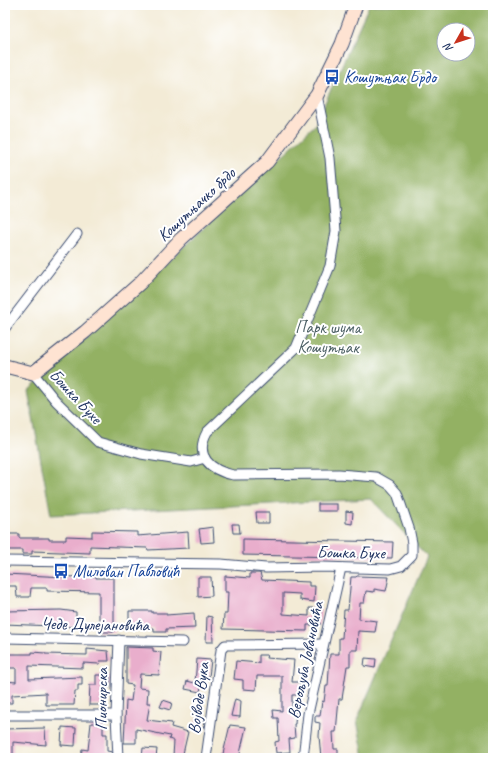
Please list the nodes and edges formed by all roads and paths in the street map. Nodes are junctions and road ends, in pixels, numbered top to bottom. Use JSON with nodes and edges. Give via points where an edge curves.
{"nodes":[{"id":1,"x":356,"y":5,"type":"edge"},
{"id":2,"x":317,"y":95,"type":"junction"},
{"id":3,"x":77,"y":234,"type":"dead end"},
{"id":4,"x":5,"y":328,"type":"edge"},
{"id":5,"x":5,"y":366,"type":"edge"},
{"id":6,"x":33,"y":373,"type":"junction"},
{"id":7,"x":205,"y":458,"type":"junction"},
{"id":8,"x":5,"y":561,"type":"edge"},
{"id":9,"x":341,"y":568,"type":"junction"},
{"id":10,"x":5,"y":638,"type":"edge"},
{"id":11,"x":118,"y":640,"type":"junction"},
{"id":12,"x":183,"y":642,"type":"dead end"},
{"id":13,"x":323,"y":644,"type":"junction"},
{"id":14,"x":5,"y":715,"type":"edge"},
{"id":15,"x":116,"y":715,"type":"junction"},
{"id":16,"x":118,"y":758,"type":"edge"},
{"id":17,"x":206,"y":758,"type":"edge"},
{"id":18,"x":303,"y":758,"type":"edge"}],
"edges":[{"from":1,"to":2,"type":"street","name":"Кошутњачко брдо","via":[[342,44]]},
{"from":2,"to":6,"type":"street","name":"Кошутњачко брдо","via":[[262,167],[181,239],[140,283]]},
{"from":2,"to":7,"type":"street","via":[[330,158],[336,231],[330,266],[296,348],[207,432],[202,441]]},
{"from":3,"to":4,"type":"street"},
{"from":5,"to":6,"type":"street"},
{"from":6,"to":7,"type":"street","name":"Бошка Бухе","via":[[56,401],[98,442],[191,462]]},
{"from":7,"to":9,"type":"street","name":"Бошка Бухе","via":[[217,470],[233,475],[339,474],[376,477],[390,485],[397,493],[409,528],[412,555],[401,566],[390,569]]},
{"from":8,"to":9,"type":"street","name":"Бошка Бухе"},
{"from":9,"to":13,"type":"street","name":"Верољуба Јовановића"},
{"from":10,"to":11,"type":"street","name":"Чеде Дулејановића"},
{"from":11,"to":12,"type":"street","name":"Чеде Дулејановића"},
{"from":11,"to":15,"type":"street","name":"Пионирска"},
{"from":13,"to":17,"type":"street","name":"Војводе Вука","via":[[225,645],[221,650]]},
{"from":13,"to":18,"type":"street","name":"Верољуба Јовановића","via":[[308,714]]},
{"from":14,"to":15,"type":"street"},
{"from":15,"to":16,"type":"street","name":"Пионирска"}]}
